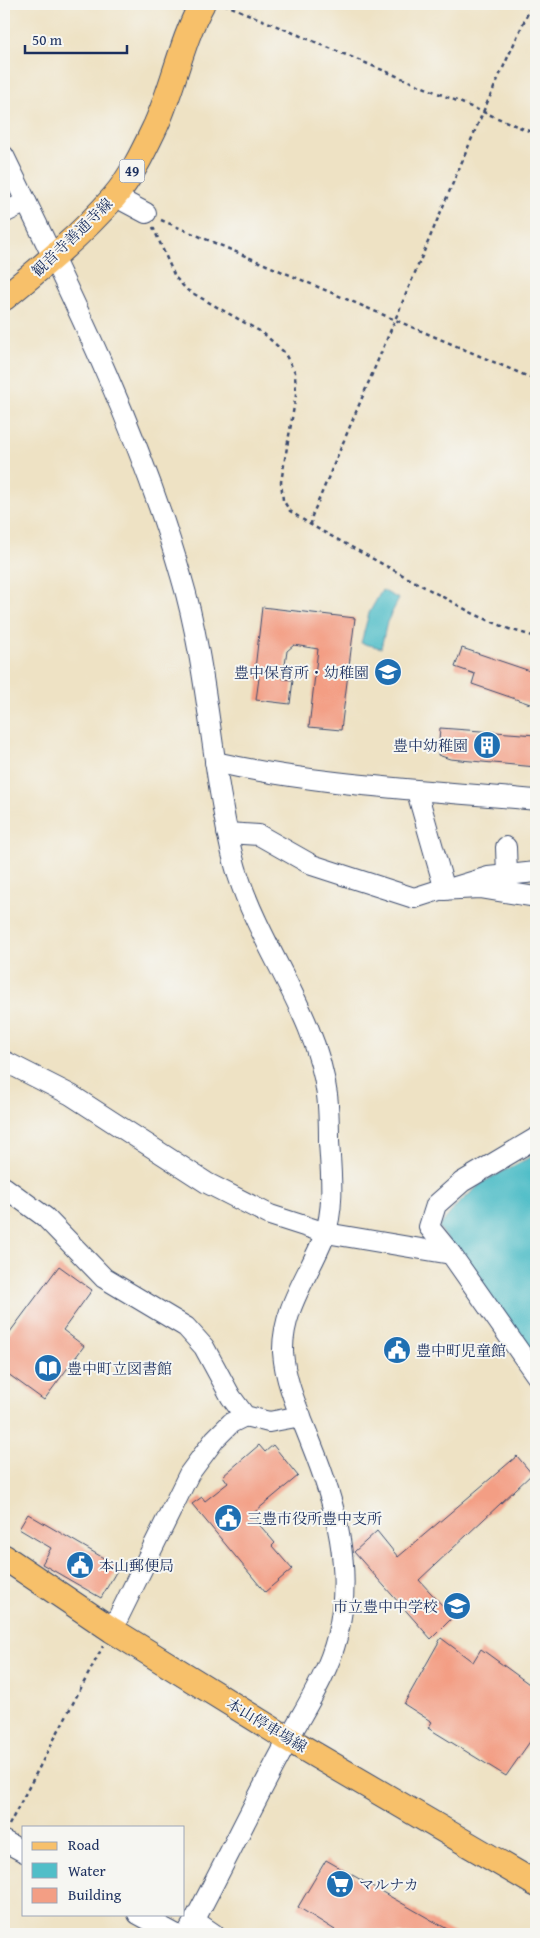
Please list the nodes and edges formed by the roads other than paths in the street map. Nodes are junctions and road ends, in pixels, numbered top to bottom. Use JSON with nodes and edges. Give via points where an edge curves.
{"nodes":[{"id":1,"x":202,"y":4,"type":"edge"},
{"id":2,"x":4,"y":156,"type":"edge"},
{"id":3,"x":26,"y":202,"type":"junction"},
{"id":4,"x":4,"y":213,"type":"edge"},
{"id":5,"x":54,"y":258,"type":"junction"},
{"id":6,"x":4,"y":298,"type":"edge"},
{"id":7,"x":215,"y":762,"type":"junction"},
{"id":8,"x":419,"y":799,"type":"dead end"},
{"id":9,"x":536,"y":800,"type":"edge"},
{"id":10,"x":227,"y":833,"type":"junction"},
{"id":11,"x":506,"y":848,"type":"dead end"},
{"id":12,"x":536,"y":872,"type":"edge"},
{"id":13,"x":507,"y":875,"type":"junction"},
{"id":14,"x":445,"y":890,"type":"junction"},
{"id":15,"x":536,"y":897,"type":"edge"},
{"id":16,"x":4,"y":1061,"type":"edge"},
{"id":17,"x":536,"y":1138,"type":"edge"},
{"id":18,"x":4,"y":1187,"type":"edge"},
{"id":19,"x":326,"y":1232,"type":"junction"},
{"id":20,"x":451,"y":1254,"type":"junction"},
{"id":21,"x":536,"y":1375,"type":"edge"},
{"id":22,"x":246,"y":1416,"type":"junction"},
{"id":23,"x":300,"y":1416,"type":"junction"},
{"id":24,"x":4,"y":1556,"type":"edge"},
{"id":25,"x":112,"y":1630,"type":"junction"},
{"id":26,"x":288,"y":1738,"type":"junction"},
{"id":27,"x":6,"y":1834,"type":"edge"},
{"id":28,"x":22,"y":1850,"type":"edge"},
{"id":29,"x":536,"y":1884,"type":"edge"},
{"id":30,"x":142,"y":1916,"type":"edge"},
{"id":31,"x":191,"y":1928,"type":"edge"},
{"id":32,"x":175,"y":1934,"type":"edge"},
{"id":33,"x":214,"y":1934,"type":"edge"}],
"edges":[{"from":1,"to":5,"type":"main road","name":"観音寺善通寺線","number":"49","via":[[191,24],[157,123],[139,161],[135,208]]},
{"from":2,"to":3,"type":"street"},
{"from":3,"to":4,"type":"street"},
{"from":3,"to":5,"type":"street"},
{"from":5,"to":6,"type":"main road","name":"観音寺善通寺線","number":"49"},
{"from":5,"to":7,"type":"street","via":[[131,431],[182,578],[198,650]]},
{"from":7,"to":9,"type":"street","via":[[256,771],[364,785]]},
{"from":7,"to":10,"type":"street"},
{"from":8,"to":14,"type":"street"},
{"from":10,"to":14,"type":"street","via":[[259,835],[312,866],[414,898]]},
{"from":10,"to":19,"type":"street","via":[[254,916],[307,1025],[321,1064],[328,1097],[331,1184]]},
{"from":11,"to":13,"type":"street"},
{"from":12,"to":13,"type":"street"},
{"from":13,"to":14,"type":"street","via":[[488,877]]},
{"from":14,"to":15,"type":"street","via":[[480,888]]},
{"from":16,"to":19,"type":"street","via":[[71,1096],[207,1183],[270,1215]]},
{"from":17,"to":20,"type":"street","via":[[462,1182],[436,1205],[430,1227]]},
{"from":18,"to":22,"type":"street","via":[[45,1217],[104,1278],[186,1328],[204,1347],[231,1397]]},
{"from":19,"to":20,"type":"street"},
{"from":19,"to":23,"type":"street","via":[[291,1306],[285,1328],[286,1375]]},
{"from":20,"to":21,"type":"street"},
{"from":22,"to":23,"type":"street","via":[[269,1422]]},
{"from":22,"to":25,"type":"street","via":[[231,1423],[215,1439],[189,1474]]},
{"from":23,"to":26,"type":"street","via":[[328,1485],[340,1529],[343,1608],[337,1640],[323,1677]]},
{"from":24,"to":25,"type":"main road","name":"本山停車場線"},
{"from":25,"to":26,"type":"main road","name":"本山停車場線"},
{"from":26,"to":29,"type":"main road","name":"本山停車場線"},
{"from":26,"to":31,"type":"street"},
{"from":27,"to":28,"type":"street"},
{"from":30,"to":32,"type":"street"},
{"from":31,"to":33,"type":"street"}]}
